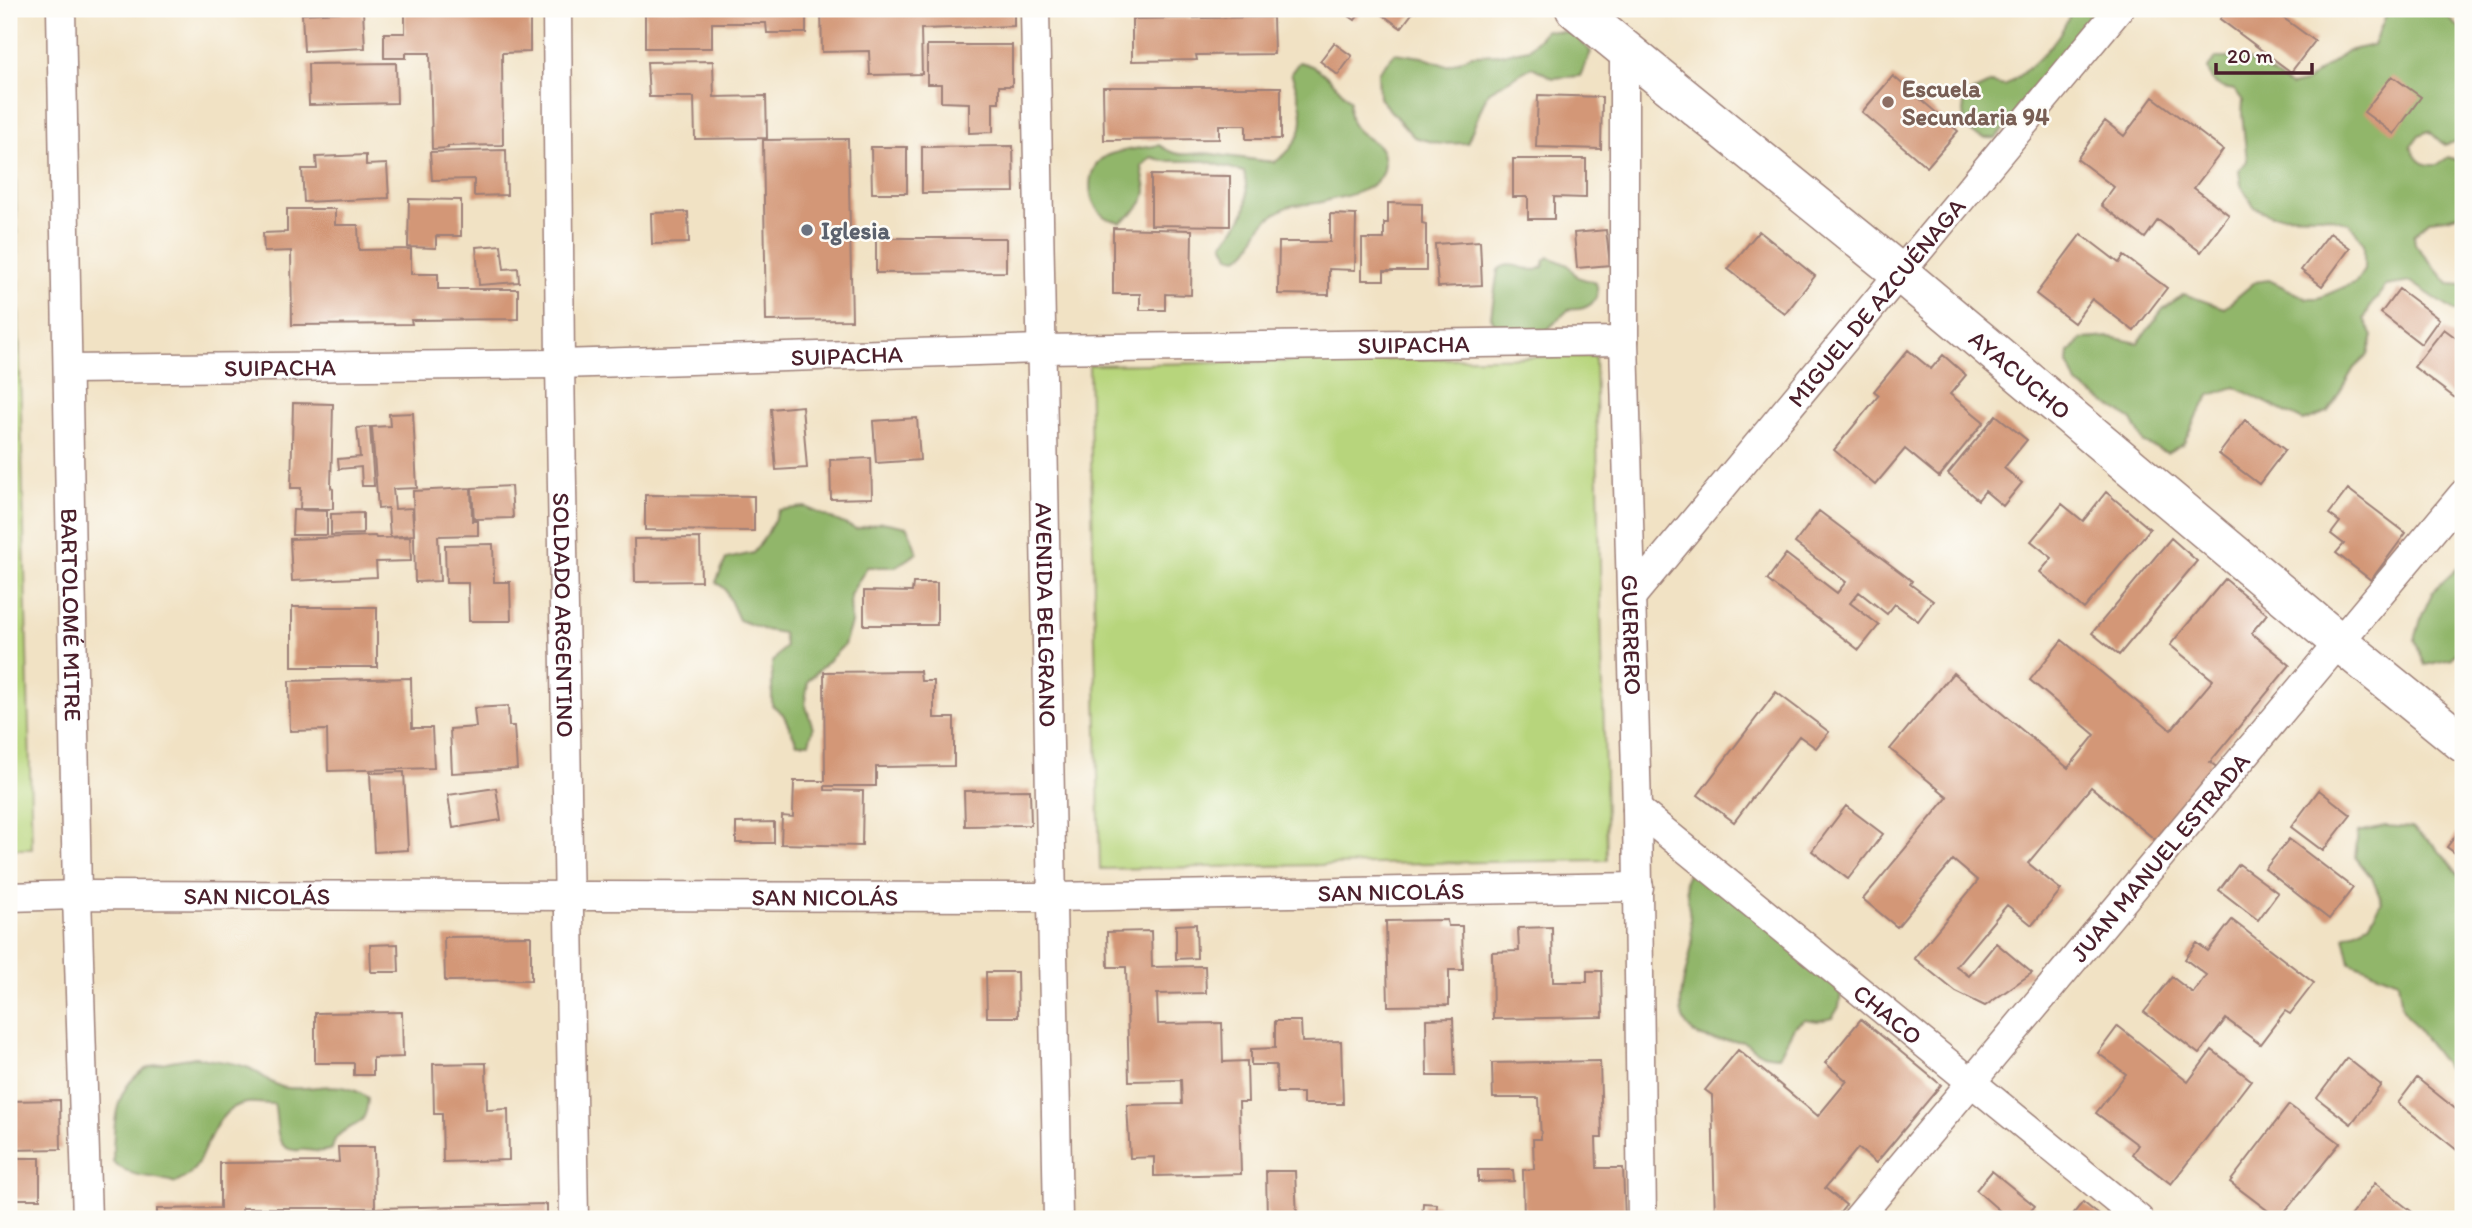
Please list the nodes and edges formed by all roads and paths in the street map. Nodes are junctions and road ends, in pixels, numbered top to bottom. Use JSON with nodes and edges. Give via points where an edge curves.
{"nodes":[{"id":1,"x":61,"y":9,"type":"edge"},
{"id":2,"x":557,"y":9,"type":"edge"},
{"id":3,"x":1035,"y":9,"type":"edge"},
{"id":4,"x":1575,"y":9,"type":"edge"},
{"id":5,"x":2119,"y":9,"type":"edge"},
{"id":6,"x":1624,"y":49,"type":"junction"},
{"id":7,"x":1900,"y":273,"type":"junction"},
{"id":8,"x":1624,"y":341,"type":"junction"},
{"id":9,"x":1041,"y":349,"type":"junction"},
{"id":10,"x":560,"y":364,"type":"junction"},
{"id":11,"x":68,"y":369,"type":"junction"},
{"id":12,"x":2463,"y":494,"type":"edge"},
{"id":13,"x":1632,"y":596,"type":"junction"},
{"id":14,"x":2339,"y":642,"type":"junction"},
{"id":15,"x":2463,"y":743,"type":"edge"},
{"id":16,"x":1637,"y":809,"type":"junction"},
{"id":17,"x":1639,"y":887,"type":"junction"},
{"id":18,"x":77,"y":895,"type":"junction"},
{"id":19,"x":568,"y":896,"type":"junction"},
{"id":20,"x":9,"y":897,"type":"edge"},
{"id":21,"x":1052,"y":897,"type":"junction"},
{"id":22,"x":1972,"y":1082,"type":"junction"},
{"id":23,"x":87,"y":1219,"type":"edge"},
{"id":24,"x":574,"y":1219,"type":"edge"},
{"id":25,"x":1058,"y":1219,"type":"edge"},
{"id":26,"x":1642,"y":1219,"type":"edge"},
{"id":27,"x":1857,"y":1219,"type":"edge"},
{"id":28,"x":2139,"y":1219,"type":"edge"}],
"edges":[{"from":1,"to":11,"type":"street","name":"BARTOLOMÉ MITRE"},
{"from":2,"to":10,"type":"street","name":"SOLDADO ARGENTINO"},
{"from":3,"to":9,"type":"street","name":"AVENIDA BELGRANO"},
{"from":4,"to":6,"type":"street","name":"AYACUCHO"},
{"from":5,"to":7,"type":"street","name":"MIGUEL DE AZCUÉNAGA"},
{"from":6,"to":7,"type":"street","name":"AYACUCHO"},
{"from":6,"to":8,"type":"street","name":"GUERRERO"},
{"from":7,"to":13,"type":"street","name":"MIGUEL DE AZCUÉNAGA"},
{"from":7,"to":14,"type":"street","name":"AYACUCHO"},
{"from":8,"to":9,"type":"street","name":"SUIPACHA"},
{"from":8,"to":13,"type":"street","name":"GUERRERO"},
{"from":9,"to":10,"type":"street","name":"SUIPACHA"},
{"from":9,"to":21,"type":"street","name":"AVENIDA BELGRANO"},
{"from":10,"to":11,"type":"street","name":"SUIPACHA"},
{"from":10,"to":19,"type":"street","name":"SOLDADO ARGENTINO"},
{"from":11,"to":18,"type":"street","name":"BARTOLOMÉ MITRE"},
{"from":12,"to":14,"type":"street","name":"JUAN MANUEL ESTRADA"},
{"from":13,"to":16,"type":"street","name":"GUERRERO"},
{"from":14,"to":15,"type":"street","name":"AYACUCHO"},
{"from":14,"to":22,"type":"street","name":"JUAN MANUEL ESTRADA"},
{"from":16,"to":17,"type":"street","name":"GUERRERO"},
{"from":16,"to":22,"type":"street","name":"CHACO"},
{"from":17,"to":21,"type":"street","name":"SAN NICOLÁS"},
{"from":17,"to":26,"type":"street","name":"GUERRERO"},
{"from":18,"to":19,"type":"street","name":"SAN NICOLÁS"},
{"from":18,"to":20,"type":"street","name":"SAN NICOLÁS"},
{"from":18,"to":23,"type":"street","name":"BARTOLOMÉ MITRE"},
{"from":19,"to":21,"type":"street","name":"SAN NICOLÁS"},
{"from":19,"to":24,"type":"street","name":"SOLDADO ARGENTINO"},
{"from":21,"to":25,"type":"street","name":"AVENIDA BELGRANO"},
{"from":22,"to":27,"type":"street","name":"JUAN MANUEL ESTRADA"},
{"from":22,"to":28,"type":"street","name":"CHACO"}]}
